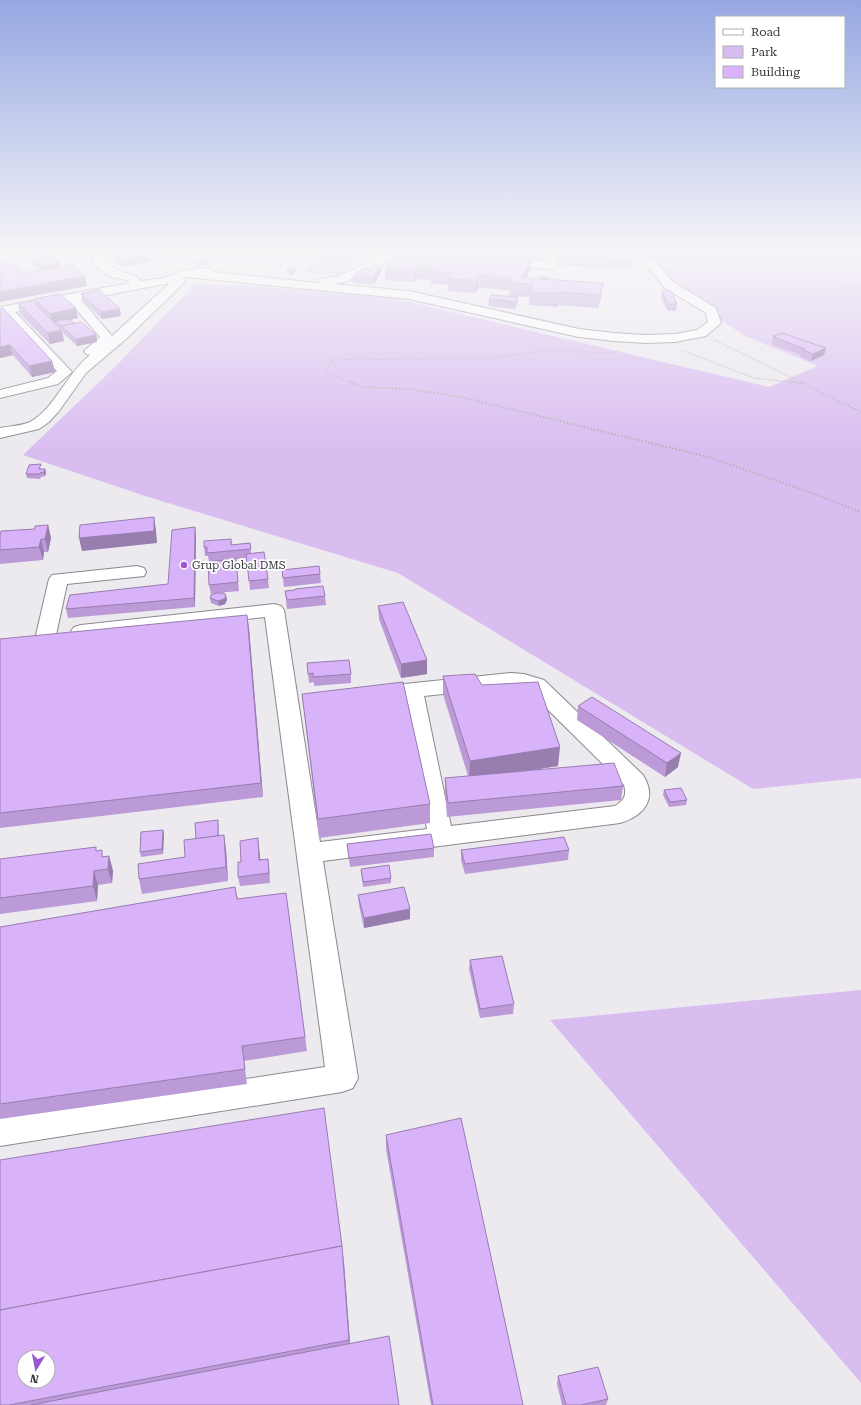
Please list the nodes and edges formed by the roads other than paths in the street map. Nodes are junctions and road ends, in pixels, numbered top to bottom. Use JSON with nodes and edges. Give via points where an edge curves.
{"nodes":[{"id":1,"x":10,"y":317,"type":"edge"},
{"id":2,"x":89,"y":317,"type":"edge"},
{"id":3,"x":140,"y":317,"type":"edge"},
{"id":4,"x":506,"y":317,"type":"edge"},
{"id":5,"x":713,"y":317,"type":"edge"},
{"id":6,"x":522,"y":320,"type":"junction"},
{"id":7,"x":592,"y":322,"type":"dead end"},
{"id":8,"x":65,"y":372,"type":"junction"},
{"id":9,"x":0,"y":394,"type":"edge"},
{"id":10,"x":0,"y":432,"type":"edge"},
{"id":11,"x":137,"y":572,"type":"dead end"},
{"id":12,"x":412,"y":690,"type":"junction"},
{"id":13,"x":357,"y":696,"type":"edge"},
{"id":14,"x":441,"y":836,"type":"junction"},
{"id":15,"x":309,"y":853,"type":"junction"},
{"id":16,"x":0,"y":1131,"type":"edge"}],
"edges":[{"from":1,"to":8,"type":"street"},
{"from":2,"to":8,"type":"street","via":[[107,338]]},
{"from":3,"to":10,"type":"street","via":[[81,370],[44,418],[34,426]]},
{"from":4,"to":6,"type":"street"},
{"from":5,"to":6,"type":"street","via":[[715,323],[701,333],[676,338],[614,337],[579,333]]},
{"from":6,"to":7,"type":"street"},
{"from":8,"to":9,"type":"street","via":[[53,381]]},
{"from":11,"to":15,"type":"street","via":[[59,578],[39,636],[274,610],[299,702]]},
{"from":12,"to":13,"type":"street"},
{"from":12,"to":14,"type":"street"},
{"from":12,"to":14,"type":"street","via":[[511,680],[536,685],[635,781],[637,786],[638,798],[620,814]]},
{"from":14,"to":15,"type":"street"},
{"from":15,"to":16,"type":"street","via":[[342,1078]]}]}
